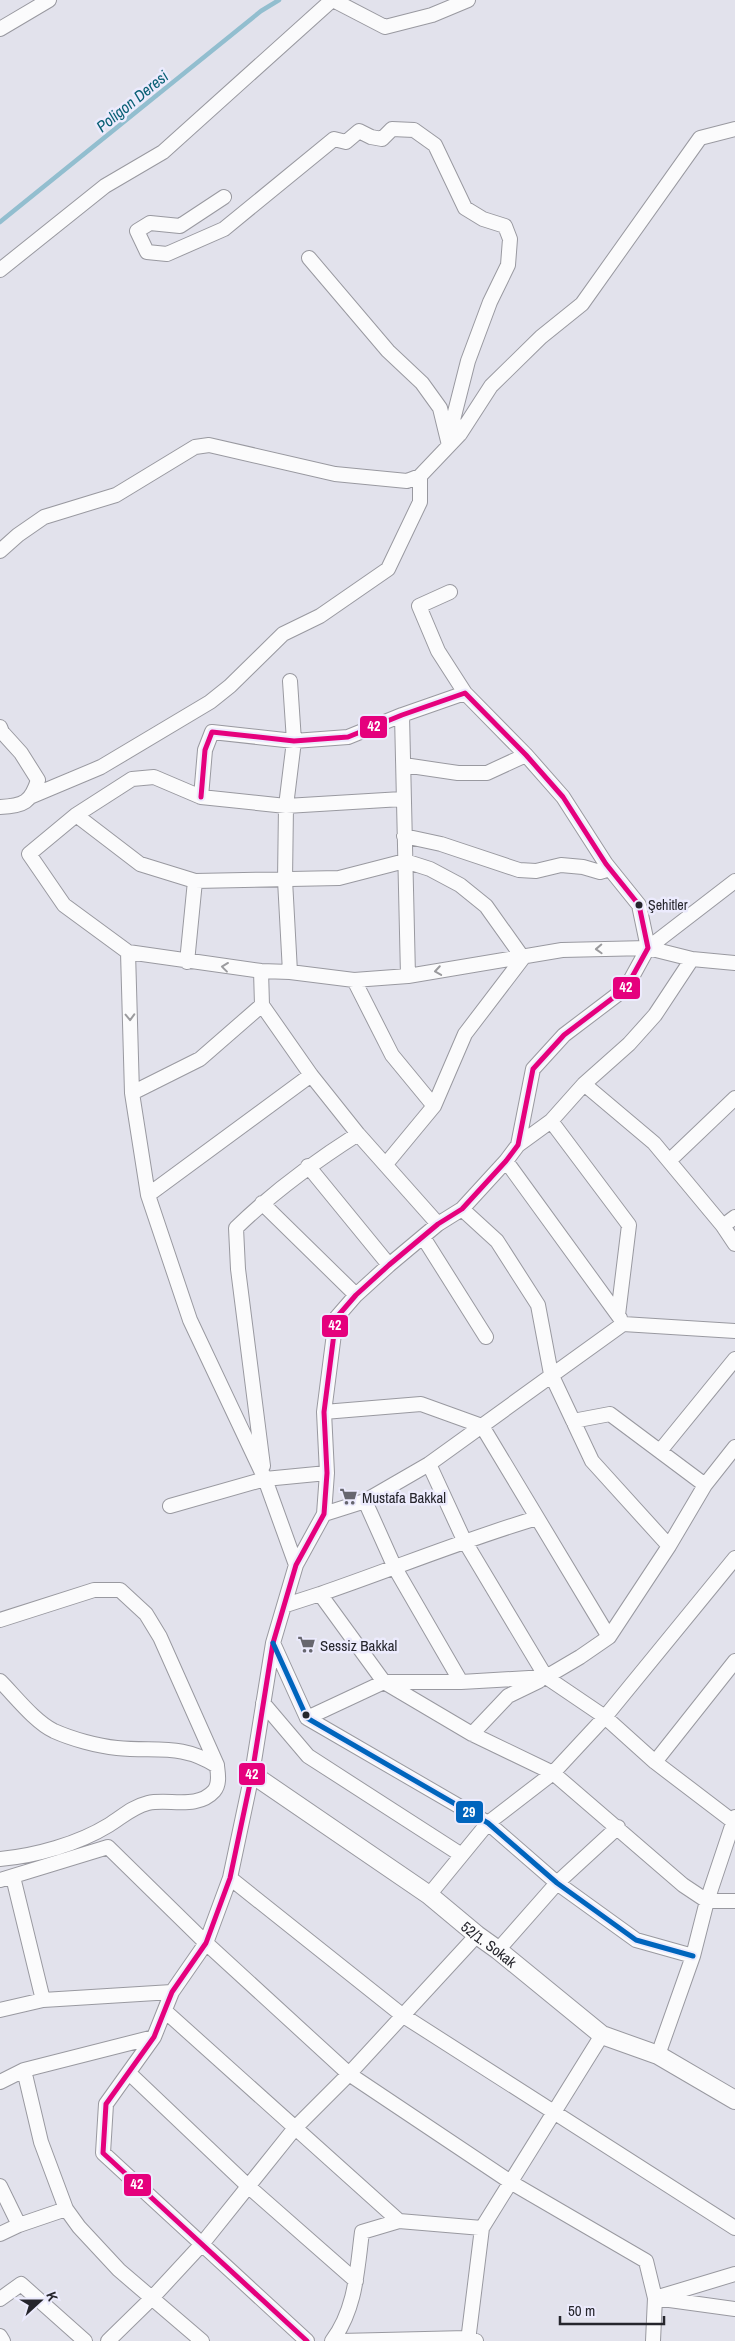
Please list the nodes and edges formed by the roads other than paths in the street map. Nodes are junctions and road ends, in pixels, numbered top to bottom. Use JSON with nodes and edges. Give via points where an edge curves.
{"nodes":[{"id":1,"x":49,"y":0,"type":"edge"},
{"id":2,"x":332,"y":0,"type":"edge"},
{"id":3,"x":468,"y":0,"type":"edge"},
{"id":4,"x":0,"y":29,"type":"edge"},
{"id":5,"x":735,"y":129,"type":"edge"},
{"id":6,"x":224,"y":197,"type":"dead end"},
{"id":7,"x":308,"y":258,"type":"dead end"},
{"id":8,"x":0,"y":270,"type":"edge"},
{"id":9,"x":460,"y":434,"type":"junction"},
{"id":10,"x":449,"y":445,"type":"junction"},
{"id":11,"x":420,"y":476,"type":"junction"},
{"id":12,"x":0,"y":551,"type":"edge"},
{"id":13,"x":450,"y":592,"type":"dead end"},
{"id":14,"x":290,"y":682,"type":"dead end"},
{"id":15,"x":465,"y":693,"type":"junction"},
{"id":16,"x":402,"y":715,"type":"junction"},
{"id":17,"x":0,"y":727,"type":"edge"},
{"id":18,"x":294,"y":741,"type":"junction"},
{"id":19,"x":526,"y":754,"type":"junction"},
{"id":20,"x":404,"y":765,"type":"junction"},
{"id":21,"x":32,"y":796,"type":"junction"},
{"id":22,"x":202,"y":797,"type":"junction"},
{"id":23,"x":402,"y":800,"type":"junction"},
{"id":24,"x":286,"y":806,"type":"junction"},
{"id":25,"x":0,"y":807,"type":"edge"},
{"id":26,"x":76,"y":815,"type":"junction"},
{"id":27,"x":404,"y":836,"type":"junction"},
{"id":28,"x":405,"y":861,"type":"junction"},
{"id":29,"x":610,"y":869,"type":"junction"},
{"id":30,"x":285,"y":880,"type":"junction"},
{"id":31,"x":195,"y":881,"type":"junction"},
{"id":32,"x":735,"y":881,"type":"edge"},
{"id":33,"x":648,"y":948,"type":"junction"},
{"id":34,"x":128,"y":952,"type":"junction"},
{"id":35,"x":524,"y":958,"type":"junction"},
{"id":36,"x":692,"y":959,"type":"junction"},
{"id":37,"x":187,"y":962,"type":"junction"},
{"id":38,"x":735,"y":963,"type":"edge"},
{"id":39,"x":261,"y":971,"type":"junction"},
{"id":40,"x":290,"y":972,"type":"junction"},
{"id":41,"x":408,"y":976,"type":"junction"},
{"id":42,"x":354,"y":980,"type":"junction"},
{"id":43,"x":262,"y":1005,"type":"junction"},
{"id":44,"x":311,"y":1074,"type":"junction"},
{"id":45,"x":584,"y":1084,"type":"junction"},
{"id":46,"x":132,"y":1094,"type":"junction"},
{"id":47,"x":735,"y":1098,"type":"edge"},
{"id":48,"x":434,"y":1106,"type":"junction"},
{"id":49,"x":551,"y":1121,"type":"junction"},
{"id":50,"x":358,"y":1134,"type":"junction"},
{"id":51,"x":518,"y":1145,"type":"junction"},
{"id":52,"x":506,"y":1161,"type":"junction"},
{"id":53,"x":670,"y":1161,"type":"junction"},
{"id":54,"x":386,"y":1164,"type":"junction"},
{"id":55,"x":308,"y":1166,"type":"junction"},
{"id":56,"x":148,"y":1195,"type":"junction"},
{"id":57,"x":262,"y":1203,"type":"junction"},
{"id":58,"x":462,"y":1210,"type":"junction"},
{"id":59,"x":735,"y":1217,"type":"edge"},
{"id":60,"x":438,"y":1224,"type":"junction"},
{"id":61,"x":723,"y":1226,"type":"junction"},
{"id":62,"x":423,"y":1237,"type":"junction"},
{"id":63,"x":735,"y":1244,"type":"edge"},
{"id":64,"x":389,"y":1265,"type":"junction"},
{"id":65,"x":356,"y":1295,"type":"junction"},
{"id":66,"x":620,"y":1320,"type":"junction"},
{"id":67,"x":735,"y":1332,"type":"edge"},
{"id":68,"x":486,"y":1337,"type":"dead end"},
{"id":69,"x":735,"y":1359,"type":"edge"},
{"id":70,"x":551,"y":1374,"type":"junction"},
{"id":71,"x":324,"y":1412,"type":"junction"},
{"id":72,"x":573,"y":1421,"type":"junction"},
{"id":73,"x":482,"y":1426,"type":"junction"},
{"id":74,"x":735,"y":1447,"type":"edge"},
{"id":75,"x":660,"y":1451,"type":"junction"},
{"id":76,"x":429,"y":1464,"type":"junction"},
{"id":77,"x":327,"y":1472,"type":"junction"},
{"id":78,"x":265,"y":1479,"type":"junction"},
{"id":79,"x":705,"y":1485,"type":"junction"},
{"id":80,"x":365,"y":1501,"type":"junction"},
{"id":81,"x":170,"y":1506,"type":"dead end"},
{"id":82,"x":324,"y":1514,"type":"junction"},
{"id":83,"x":537,"y":1518,"type":"junction"},
{"id":84,"x":464,"y":1540,"type":"junction"},
{"id":85,"x":669,"y":1546,"type":"junction"},
{"id":86,"x":735,"y":1558,"type":"edge"},
{"id":87,"x":296,"y":1565,"type":"junction"},
{"id":88,"x":395,"y":1568,"type":"junction"},
{"id":89,"x":320,"y":1594,"type":"junction"},
{"id":90,"x":286,"y":1605,"type":"junction"},
{"id":91,"x":0,"y":1620,"type":"edge"},
{"id":92,"x":609,"y":1637,"type":"junction"},
{"id":93,"x":273,"y":1643,"type":"junction"},
{"id":94,"x":735,"y":1661,"type":"edge"},
{"id":95,"x":546,"y":1678,"type":"junction"},
{"id":96,"x":0,"y":1682,"type":"edge"},
{"id":97,"x":384,"y":1682,"type":"junction"},
{"id":98,"x":461,"y":1682,"type":"junction"},
{"id":99,"x":263,"y":1703,"type":"junction"},
{"id":100,"x":605,"y":1717,"type":"junction"},
{"id":101,"x":307,"y":1718,"type":"junction"},
{"id":102,"x":472,"y":1734,"type":"junction"},
{"id":103,"x":655,"y":1762,"type":"junction"},
{"id":104,"x":217,"y":1766,"type":"junction"},
{"id":105,"x":553,"y":1773,"type":"junction"},
{"id":106,"x":252,"y":1774,"type":"junction"},
{"id":107,"x":734,"y":1821,"type":"edge"},
{"id":108,"x":488,"y":1823,"type":"junction"},
{"id":109,"x":618,"y":1827,"type":"junction"},
{"id":110,"x":460,"y":1854,"type":"junction"},
{"id":111,"x":0,"y":1859,"type":"edge"},
{"id":112,"x":230,"y":1878,"type":"junction"},
{"id":113,"x":6,"y":1879,"type":"edge"},
{"id":114,"x":557,"y":1884,"type":"junction"},
{"id":115,"x":430,"y":1894,"type":"junction"},
{"id":116,"x":707,"y":1900,"type":"junction"},
{"id":117,"x":735,"y":1902,"type":"edge"},
{"id":118,"x":477,"y":1935,"type":"junction"},
{"id":119,"x":206,"y":1943,"type":"junction"},
{"id":120,"x":498,"y":1950,"type":"junction"},
{"id":121,"x":693,"y":1956,"type":"junction"},
{"id":122,"x":172,"y":1992,"type":"junction"},
{"id":123,"x":43,"y":2000,"type":"junction"},
{"id":124,"x":0,"y":2010,"type":"edge"},
{"id":125,"x":165,"y":2011,"type":"junction"},
{"id":126,"x":402,"y":2015,"type":"junction"},
{"id":127,"x":602,"y":2035,"type":"junction"},
{"id":128,"x":154,"y":2037,"type":"junction"},
{"id":129,"x":658,"y":2055,"type":"junction"},
{"id":130,"x":24,"y":2070,"type":"junction"},
{"id":131,"x":130,"y":2073,"type":"junction"},
{"id":132,"x":349,"y":2074,"type":"junction"},
{"id":133,"x":0,"y":2082,"type":"edge"},
{"id":134,"x":735,"y":2100,"type":"edge"},
{"id":135,"x":553,"y":2111,"type":"junction"},
{"id":136,"x":295,"y":2128,"type":"junction"},
{"id":137,"x":512,"y":2183,"type":"junction"},
{"id":138,"x":0,"y":2186,"type":"edge"},
{"id":139,"x":249,"y":2187,"type":"junction"},
{"id":140,"x":66,"y":2209,"type":"junction"},
{"id":141,"x":399,"y":2221,"type":"junction"},
{"id":142,"x":19,"y":2225,"type":"junction"},
{"id":143,"x":482,"y":2228,"type":"junction"},
{"id":144,"x":735,"y":2228,"type":"edge"},
{"id":145,"x":0,"y":2234,"type":"edge"},
{"id":146,"x":202,"y":2244,"type":"junction"},
{"id":147,"x":735,"y":2274,"type":"edge"},
{"id":148,"x":356,"y":2281,"type":"junction"},
{"id":149,"x":152,"y":2298,"type":"junction"},
{"id":150,"x":655,"y":2298,"type":"junction"},
{"id":151,"x":0,"y":2299,"type":"edge"},
{"id":152,"x":735,"y":2309,"type":"edge"},
{"id":153,"x":0,"y":2336,"type":"edge"},
{"id":154,"x":470,"y":2340,"type":"edge"},
{"id":155,"x":3,"y":2341,"type":"edge"},
{"id":156,"x":85,"y":2341,"type":"edge"},
{"id":157,"x":108,"y":2341,"type":"edge"},
{"id":158,"x":202,"y":2341,"type":"edge"},
{"id":159,"x":307,"y":2341,"type":"edge"},
{"id":160,"x":332,"y":2341,"type":"edge"},
{"id":161,"x":340,"y":2341,"type":"edge"},
{"id":162,"x":653,"y":2341,"type":"edge"}],
"edges":[{"from":1,"to":4,"type":"street"},
{"from":2,"to":3,"type":"street","via":[[385,27],[432,15]]},
{"from":2,"to":8,"type":"street","via":[[163,152],[105,186]]},
{"from":5,"to":9,"type":"street","via":[[700,138],[582,304],[541,337],[490,386]]},
{"from":6,"to":9,"type":"street","via":[[180,226],[150,223],[137,231],[147,252],[167,254],[224,229],[334,139],[346,142],[359,131],[382,139],[392,129],[414,130],[435,145],[465,208],[483,219],[505,226],[510,239],[508,265],[490,302],[466,370],[453,420]]},
{"from":7,"to":10,"type":"street","via":[[388,351],[422,383],[440,408]]},
{"from":9,"to":10,"type":"street"},
{"from":10,"to":11,"type":"street"},
{"from":11,"to":12,"type":"street","via":[[407,481],[335,474],[209,445],[195,447],[116,495],[44,517]]},
{"from":11,"to":21,"type":"street","via":[[420,502],[388,569],[320,616],[283,634],[210,702],[101,767]]},
{"from":13,"to":15,"type":"street","via":[[419,606],[438,651]]},
{"from":14,"to":18,"type":"street"},
{"from":15,"to":16,"type":"street"},
{"from":15,"to":19,"type":"street"},
{"from":16,"to":18,"type":"street","via":[[348,738]]},
{"from":16,"to":20,"type":"street"},
{"from":17,"to":21,"type":"street","via":[[38,780]]},
{"from":18,"to":22,"type":"street","via":[[212,732],[205,750]]},
{"from":18,"to":24,"type":"street"},
{"from":19,"to":20,"type":"street","via":[[487,773],[458,773]]},
{"from":19,"to":29,"type":"street","via":[[563,797]]},
{"from":20,"to":23,"type":"street"},
{"from":21,"to":25,"type":"street","via":[[20,804]]},
{"from":22,"to":24,"type":"street"},
{"from":22,"to":26,"type":"street","via":[[154,776],[132,779]]},
{"from":23,"to":24,"type":"street"},
{"from":23,"to":27,"type":"street"},
{"from":24,"to":30,"type":"street"},
{"from":26,"to":31,"type":"street","via":[[140,864]]},
{"from":26,"to":34,"type":"street","via":[[29,854],[64,905]]},
{"from":27,"to":28,"type":"street"},
{"from":27,"to":29,"type":"street","via":[[441,844],[519,870],[536,871],[561,865],[600,872]]},
{"from":28,"to":30,"type":"street","via":[[338,878]]},
{"from":28,"to":35,"type":"street","via":[[460,885],[486,906]]},
{"from":28,"to":41,"type":"street"},
{"from":29,"to":33,"type":"street","via":[[639,905]]},
{"from":30,"to":31,"type":"street"},
{"from":30,"to":40,"type":"street"},
{"from":31,"to":37,"type":"street"},
{"from":32,"to":33,"type":"street"},
{"from":33,"to":35,"type":"street","one_way":true,"via":[[562,950]]},
{"from":33,"to":36,"type":"street"},
{"from":33,"to":51,"type":"street","via":[[626,988],[564,1036],[533,1069]]},
{"from":34,"to":37,"type":"street"},
{"from":34,"to":46,"type":"street","one_way":true},
{"from":35,"to":41,"type":"street","one_way":true},
{"from":35,"to":48,"type":"street","via":[[465,1034]]},
{"from":36,"to":38,"type":"street"},
{"from":36,"to":45,"type":"street","via":[[655,1015],[629,1044]]},
{"from":39,"to":37,"type":"street","one_way":true},
{"from":39,"to":40,"type":"street"},
{"from":39,"to":43,"type":"street"},
{"from":40,"to":42,"type":"street"},
{"from":41,"to":42,"type":"street"},
{"from":42,"to":48,"type":"street","via":[[392,1055]]},
{"from":43,"to":44,"type":"street"},
{"from":43,"to":46,"type":"street","via":[[200,1059]]},
{"from":44,"to":50,"type":"street"},
{"from":44,"to":56,"type":"street"},
{"from":45,"to":49,"type":"street"},
{"from":45,"to":53,"type":"street","via":[[654,1143]]},
{"from":46,"to":56,"type":"street"},
{"from":47,"to":53,"type":"street"},
{"from":48,"to":54,"type":"street"},
{"from":49,"to":51,"type":"street"},
{"from":49,"to":66,"type":"street","via":[[629,1225]]},
{"from":50,"to":54,"type":"street"},
{"from":50,"to":55,"type":"street"},
{"from":51,"to":52,"type":"street"},
{"from":52,"to":58,"type":"street"},
{"from":52,"to":66,"type":"street"},
{"from":53,"to":61,"type":"street"},
{"from":54,"to":60,"type":"street"},
{"from":55,"to":57,"type":"street"},
{"from":55,"to":64,"type":"street"},
{"from":56,"to":78,"type":"street","via":[[190,1320]]},
{"from":57,"to":65,"type":"street"},
{"from":57,"to":78,"type":"street","via":[[236,1228],[238,1269]]},
{"from":58,"to":60,"type":"street"},
{"from":58,"to":70,"type":"street","via":[[497,1242],[538,1305]]},
{"from":59,"to":61,"type":"street"},
{"from":60,"to":62,"type":"street"},
{"from":61,"to":63,"type":"street"},
{"from":62,"to":64,"type":"street"},
{"from":62,"to":68,"type":"street"},
{"from":64,"to":65,"type":"street"},
{"from":65,"to":71,"type":"street","via":[[336,1318]]},
{"from":66,"to":67,"type":"street"},
{"from":66,"to":70,"type":"street"},
{"from":69,"to":75,"type":"street"},
{"from":70,"to":72,"type":"street"},
{"from":70,"to":73,"type":"street"},
{"from":71,"to":73,"type":"street","via":[[421,1404]]},
{"from":71,"to":77,"type":"street"},
{"from":72,"to":75,"type":"street","via":[[610,1414]]},
{"from":72,"to":85,"type":"street","via":[[592,1460]]},
{"from":73,"to":76,"type":"street"},
{"from":73,"to":83,"type":"street"},
{"from":74,"to":79,"type":"street"},
{"from":75,"to":79,"type":"street"},
{"from":76,"to":80,"type":"street"},
{"from":76,"to":84,"type":"street"},
{"from":77,"to":78,"type":"street"},
{"from":77,"to":82,"type":"street"},
{"from":78,"to":81,"type":"street"},
{"from":78,"to":87,"type":"street"},
{"from":79,"to":85,"type":"street"},
{"from":80,"to":82,"type":"street"},
{"from":80,"to":88,"type":"street"},
{"from":82,"to":87,"type":"street"},
{"from":83,"to":84,"type":"street"},
{"from":83,"to":92,"type":"street"},
{"from":84,"to":88,"type":"street"},
{"from":84,"to":95,"type":"street"},
{"from":85,"to":92,"type":"street"},
{"from":86,"to":100,"type":"street"},
{"from":87,"to":90,"type":"street"},
{"from":88,"to":89,"type":"street"},
{"from":88,"to":98,"type":"street"},
{"from":89,"to":90,"type":"street"},
{"from":89,"to":97,"type":"street"},
{"from":90,"to":93,"type":"street"},
{"from":91,"to":104,"type":"street","via":[[94,1590],[120,1590],[146,1614],[160,1637]]},
{"from":92,"to":95,"type":"street"},
{"from":93,"to":99,"type":"street"},
{"from":93,"to":101,"type":"street"},
{"from":94,"to":103,"type":"street"},
{"from":95,"to":98,"type":"street"},
{"from":95,"to":100,"type":"street"},
{"from":95,"to":102,"type":"street","via":[[508,1696]]},
{"from":96,"to":104,"type":"street","via":[[52,1730],[116,1748],[200,1754]]},
{"from":97,"to":98,"type":"street"},
{"from":97,"to":101,"type":"street"},
{"from":97,"to":102,"type":"street"},
{"from":99,"to":106,"type":"street"},
{"from":99,"to":110,"type":"street","via":[[308,1756]]},
{"from":100,"to":103,"type":"street"},
{"from":100,"to":105,"type":"street"},
{"from":101,"to":108,"type":"street"},
{"from":102,"to":105,"type":"street"},
{"from":103,"to":107,"type":"street"},
{"from":104,"to":111,"type":"street","via":[[219,1778],[214,1791],[202,1799],[149,1803],[129,1810],[81,1839]]},
{"from":105,"to":108,"type":"street"},
{"from":105,"to":109,"type":"street"},
{"from":106,"to":112,"type":"street"},
{"from":106,"to":115,"type":"main road","name":"52/1. Sokak"},
{"from":107,"to":116,"type":"street"},
{"from":108,"to":110,"type":"street"},
{"from":108,"to":114,"type":"street"},
{"from":109,"to":114,"type":"street"},
{"from":109,"to":116,"type":"street","via":[[683,1885]]},
{"from":110,"to":115,"type":"street"},
{"from":112,"to":119,"type":"street"},
{"from":112,"to":126,"type":"street"},
{"from":113,"to":119,"type":"street","via":[[108,1848]]},
{"from":113,"to":123,"type":"street"},
{"from":114,"to":120,"type":"street"},
{"from":114,"to":121,"type":"street","via":[[636,1940]]},
{"from":115,"to":118,"type":"main road","name":"52/1. Sokak"},
{"from":116,"to":117,"type":"street"},
{"from":116,"to":121,"type":"street"},
{"from":118,"to":120,"type":"main road","name":"52/1. Sokak"},
{"from":118,"to":126,"type":"street"},
{"from":119,"to":122,"type":"street"},
{"from":119,"to":132,"type":"street"},
{"from":120,"to":127,"type":"main road","name":"52/1. Sokak"},
{"from":121,"to":129,"type":"street"},
{"from":122,"to":123,"type":"street"},
{"from":122,"to":125,"type":"street"},
{"from":123,"to":124,"type":"street"},
{"from":125,"to":128,"type":"street"},
{"from":125,"to":136,"type":"street"},
{"from":126,"to":132,"type":"street"},
{"from":126,"to":135,"type":"street"},
{"from":127,"to":129,"type":"main road","name":"52/1. Sokak"},
{"from":127,"to":135,"type":"street"},
{"from":128,"to":130,"type":"street"},
{"from":128,"to":131,"type":"street"},
{"from":129,"to":134,"type":"main road","name":"52/1. Sokak"},
{"from":130,"to":133,"type":"street"},
{"from":130,"to":140,"type":"street","via":[[41,2142]]},
{"from":131,"to":139,"type":"street"},
{"from":131,"to":146,"type":"street","via":[[106,2104],[103,2153]]},
{"from":132,"to":136,"type":"street"},
{"from":132,"to":137,"type":"street"},
{"from":135,"to":137,"type":"street"},
{"from":135,"to":144,"type":"street"},
{"from":136,"to":139,"type":"street"},
{"from":136,"to":141,"type":"street"},
{"from":137,"to":143,"type":"street"},
{"from":137,"to":150,"type":"street","via":[[646,2261]]},
{"from":138,"to":142,"type":"street"},
{"from":139,"to":146,"type":"street"},
{"from":139,"to":148,"type":"street"},
{"from":140,"to":142,"type":"street"},
{"from":140,"to":149,"type":"street","via":[[119,2270]]},
{"from":141,"to":143,"type":"street"},
{"from":141,"to":148,"type":"street","via":[[362,2232]]},
{"from":142,"to":145,"type":"street"},
{"from":143,"to":154,"type":"street"},
{"from":146,"to":149,"type":"street"},
{"from":146,"to":159,"type":"street"},
{"from":147,"to":150,"type":"street"},
{"from":148,"to":160,"type":"street","via":[[343,2326]]},
{"from":149,"to":157,"type":"street"},
{"from":149,"to":158,"type":"street"},
{"from":150,"to":152,"type":"street"},
{"from":150,"to":162,"type":"street"},
{"from":151,"to":156,"type":"street","via":[[21,2284]]},
{"from":153,"to":155,"type":"street"},
{"from":154,"to":161,"type":"street"}]}
